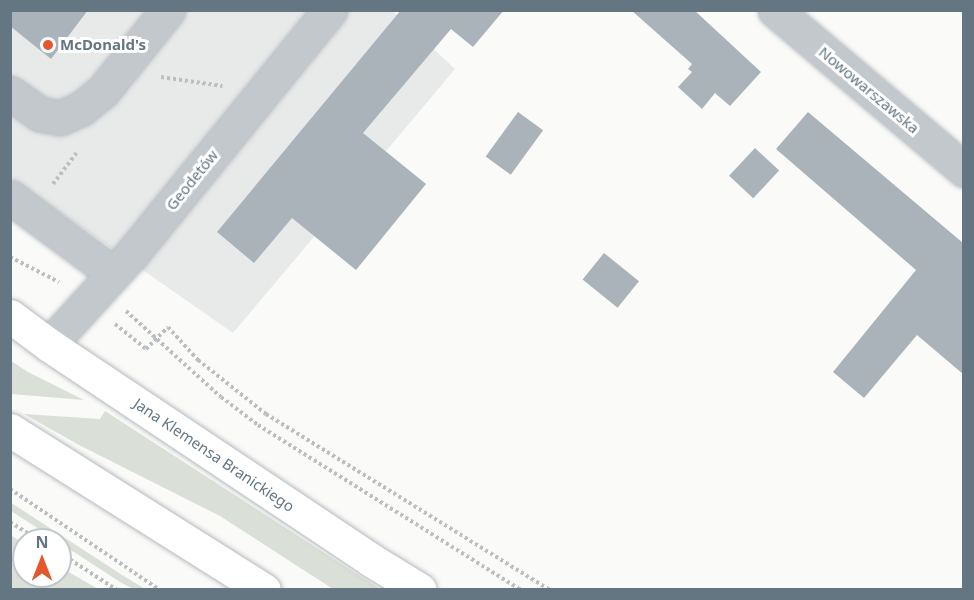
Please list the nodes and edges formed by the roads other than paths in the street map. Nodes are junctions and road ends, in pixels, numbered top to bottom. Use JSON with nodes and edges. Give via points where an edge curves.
{"nodes":[{"id":1,"x":168,"y":10,"type":"edge"},
{"id":2,"x":330,"y":10,"type":"edge"},
{"id":3,"x":775,"y":10,"type":"edge"},
{"id":4,"x":10,"y":93,"type":"edge"},
{"id":5,"x":963,"y":170,"type":"edge"},
{"id":6,"x":10,"y":197,"type":"edge"},
{"id":7,"x":107,"y":282,"type":"junction"},
{"id":8,"x":10,"y":316,"type":"edge"},
{"id":9,"x":49,"y":345,"type":"junction"},
{"id":10,"x":10,"y":430,"type":"edge"},
{"id":11,"x":264,"y":590,"type":"edge"},
{"id":12,"x":420,"y":590,"type":"edge"}],
"edges":[{"from":1,"to":4,"type":"street","via":[[103,91],[82,108],[60,118],[40,114]]},
{"from":2,"to":7,"type":"street","name":"Geodetów"},
{"from":3,"to":5,"type":"street","name":"Nowowarszawska"},
{"from":6,"to":7,"type":"street"},
{"from":7,"to":9,"type":"street","name":"Geodetów"},
{"from":8,"to":9,"type":"main road","name":"Jana Klemensa Branickiego"},
{"from":9,"to":12,"type":"main road","name":"Jana Klemensa Branickiego"},
{"from":10,"to":11,"type":"main road"}]}
